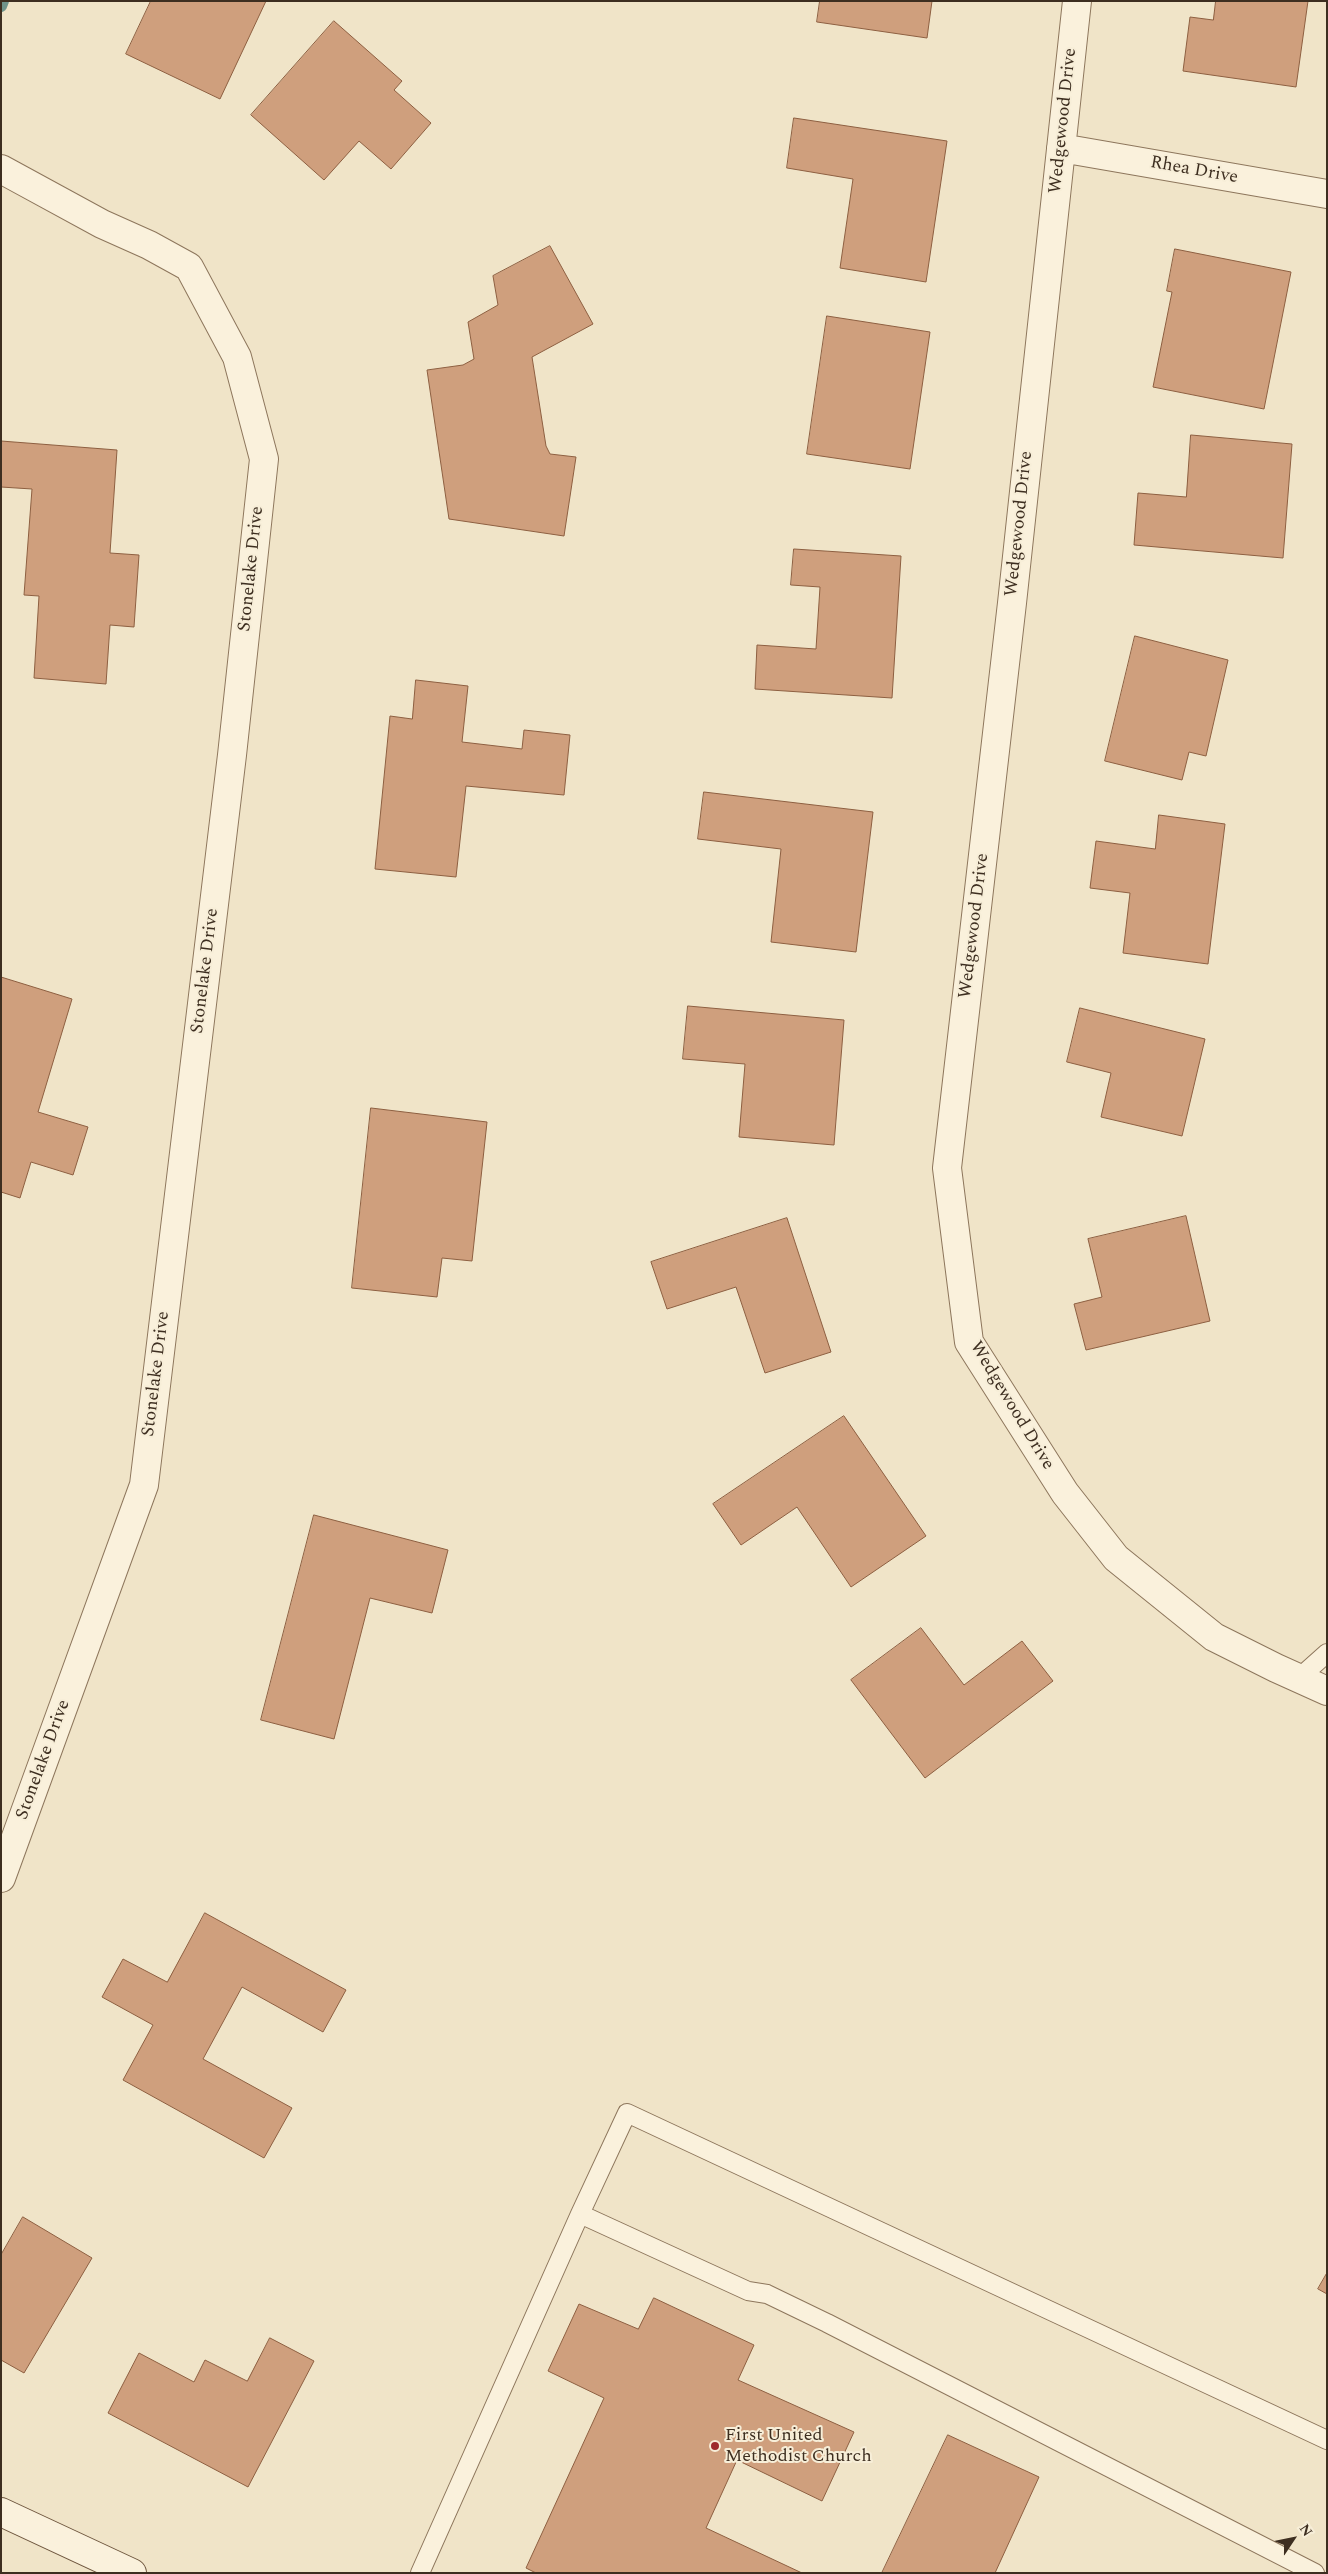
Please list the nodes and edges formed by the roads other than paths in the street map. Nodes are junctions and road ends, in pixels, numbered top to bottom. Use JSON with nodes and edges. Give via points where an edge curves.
{"nodes":[{"id":1,"x":1077,"y":1,"type":"edge"},
{"id":2,"x":1061,"y":148,"type":"junction"},
{"id":3,"x":1,"y":169,"type":"edge"},
{"id":4,"x":1327,"y":194,"type":"edge"},
{"id":5,"x":1327,"y":1653,"type":"edge"},
{"id":6,"x":1299,"y":1678,"type":"junction"},
{"id":7,"x":1327,"y":1691,"type":"edge"},
{"id":8,"x":1,"y":1878,"type":"edge"},
{"id":9,"x":580,"y":2214,"type":"junction"},
{"id":10,"x":1327,"y":2440,"type":"edge"},
{"id":11,"x":1,"y":2512,"type":"edge"},
{"id":12,"x":132,"y":2573,"type":"edge"},
{"id":13,"x":420,"y":2573,"type":"edge"},
{"id":14,"x":1315,"y":2573,"type":"edge"}],
"edges":[{"from":1,"to":2,"type":"street","name":"Wedgewood Drive"},
{"from":2,"to":4,"type":"street","name":"Rhea Drive"},
{"from":2,"to":6,"type":"street","name":"Wedgewood Drive","via":[[947,1168],[969,1342],[1065,1493],[1116,1558],[1214,1637]]},
{"from":3,"to":8,"type":"street","name":"Stonelake Drive","via":[[189,267],[237,357],[264,459],[231,764],[144,1485]]},
{"from":5,"to":6,"type":"lane"},
{"from":6,"to":7,"type":"street","name":"Wedgewood Drive"},
{"from":9,"to":10,"type":"lane","via":[[627,2113]]},
{"from":9,"to":13,"type":"lane"},
{"from":9,"to":14,"type":"lane","via":[[748,2291],[767,2294]]},
{"from":11,"to":12,"type":"street"}]}
